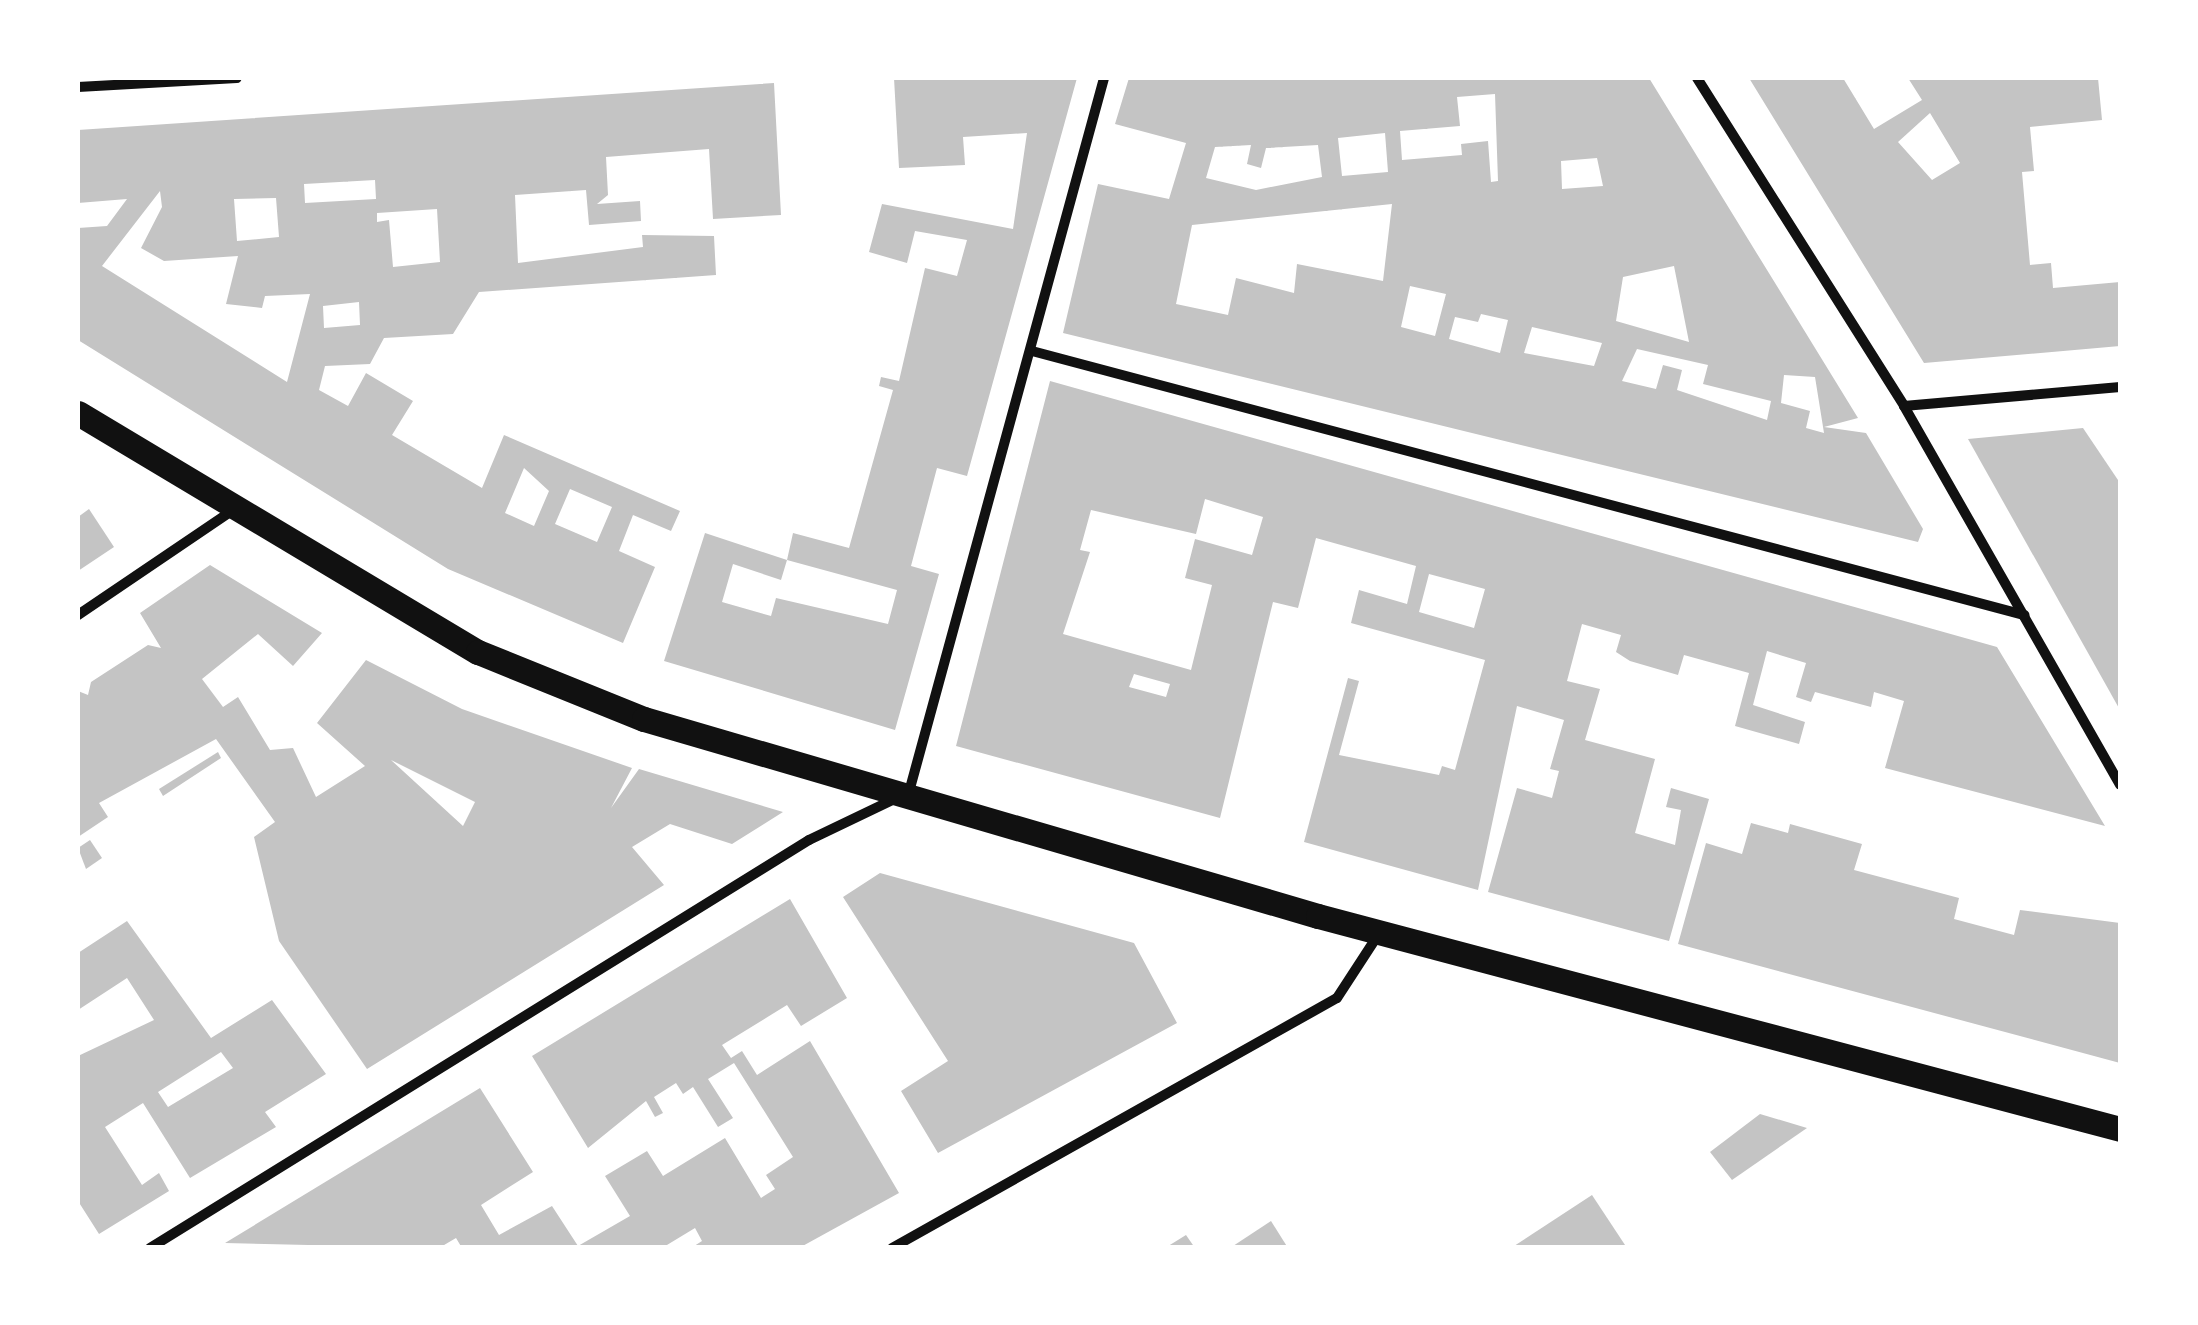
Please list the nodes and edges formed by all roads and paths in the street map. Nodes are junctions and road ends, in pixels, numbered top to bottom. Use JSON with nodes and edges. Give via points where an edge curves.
{"nodes":[{"id":1,"x":237,"y":78,"type":"edge"},
{"id":2,"x":1104,"y":78,"type":"edge"},
{"id":3,"x":1697,"y":78,"type":"edge"},
{"id":4,"x":78,"y":88,"type":"edge"},
{"id":5,"x":1032,"y":351,"type":"junction"},
{"id":6,"x":2120,"y":387,"type":"edge"},
{"id":7,"x":1904,"y":406,"type":"junction"},
{"id":8,"x":78,"y":412,"type":"edge"},
{"id":9,"x":230,"y":512,"type":"junction"},
{"id":10,"x":78,"y":615,"type":"edge"},
{"id":11,"x":2024,"y":615,"type":"junction"},
{"id":12,"x":2120,"y":785,"type":"edge"},
{"id":13,"x":910,"y":792,"type":"junction"},
{"id":14,"x":1380,"y":932,"type":"junction"},
{"id":15,"x":2120,"y":1130,"type":"edge"},
{"id":16,"x":150,"y":1248,"type":"edge"},
{"id":17,"x":892,"y":1248,"type":"edge"}],
"edges":[{"from":1,"to":4,"type":"street"},
{"from":2,"to":5,"type":"street"},
{"from":3,"to":7,"type":"street"},
{"from":5,"to":11,"type":"street"},
{"from":5,"to":13,"type":"street"},
{"from":6,"to":7,"type":"street"},
{"from":7,"to":11,"type":"street"},
{"from":8,"to":9,"type":"main road"},
{"from":9,"to":10,"type":"street"},
{"from":9,"to":13,"type":"main road","via":[[478,652],[644,719]]},
{"from":11,"to":12,"type":"street"},
{"from":13,"to":14,"type":"main road"},
{"from":13,"to":16,"type":"street","via":[[809,840]]},
{"from":14,"to":15,"type":"main road"},
{"from":14,"to":17,"type":"street","via":[[1337,998]]}]}
